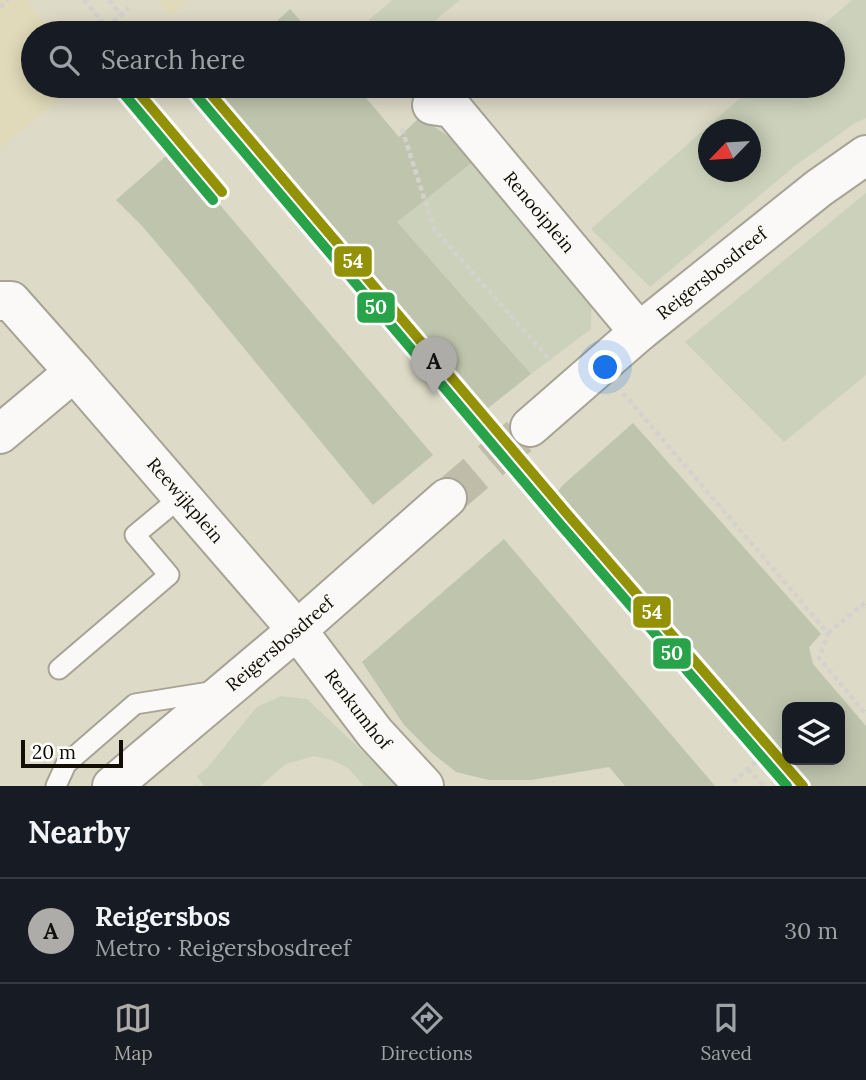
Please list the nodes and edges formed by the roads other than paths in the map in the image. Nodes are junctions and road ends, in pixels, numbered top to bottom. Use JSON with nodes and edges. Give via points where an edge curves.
{"nodes":[{"id":1,"x":416,"y":112,"type":"road end"},
{"id":2,"x":866,"y":155,"type":"edge"},
{"id":3,"x":0,"y":301,"type":"edge"},
{"id":4,"x":639,"y":332,"type":"junction"},
{"id":5,"x":74,"y":372,"type":"junction"},
{"id":6,"x":530,"y":427,"type":"tunnel mouth"},
{"id":7,"x":0,"y":433,"type":"edge"},
{"id":8,"x":182,"y":496,"type":"junction"},
{"id":9,"x":447,"y":498,"type":"tunnel mouth"},
{"id":10,"x":298,"y":630,"type":"junction"},
{"id":11,"x":59,"y":669,"type":"dead end"},
{"id":12,"x":227,"y":689,"type":"junction"},
{"id":13,"x":56,"y":786,"type":"edge"},
{"id":14,"x":112,"y":786,"type":"edge"},
{"id":15,"x":424,"y":786,"type":"edge"}],
"edges":[{"from":1,"to":4,"type":"street","name":"Renooiplein","via":[[452,108]]},
{"from":2,"to":4,"type":"street","name":"Reigersbosdreef"},
{"from":3,"to":5,"type":"street","name":"Reewijkplein","via":[[11,301]]},
{"from":4,"to":6,"type":"street","name":"Reigersbosdreef"},
{"from":5,"to":7,"type":"street"},
{"from":5,"to":8,"type":"street","name":"Reewijkplein"},
{"from":8,"to":10,"type":"street","name":"Reewijkplein"},
{"from":8,"to":11,"type":"lane","via":[[135,535],[169,575]]},
{"from":9,"to":10,"type":"street","name":"Reigersbosdreef"},
{"from":10,"to":12,"type":"street","name":"Reigersbosdreef"},
{"from":10,"to":15,"type":"street","name":"Renkumhof","via":[[375,733]]},
{"from":12,"to":13,"type":"lane","via":[[135,704],[66,764]]},
{"from":12,"to":14,"type":"street","name":"Reigersbosdreef"}]}
